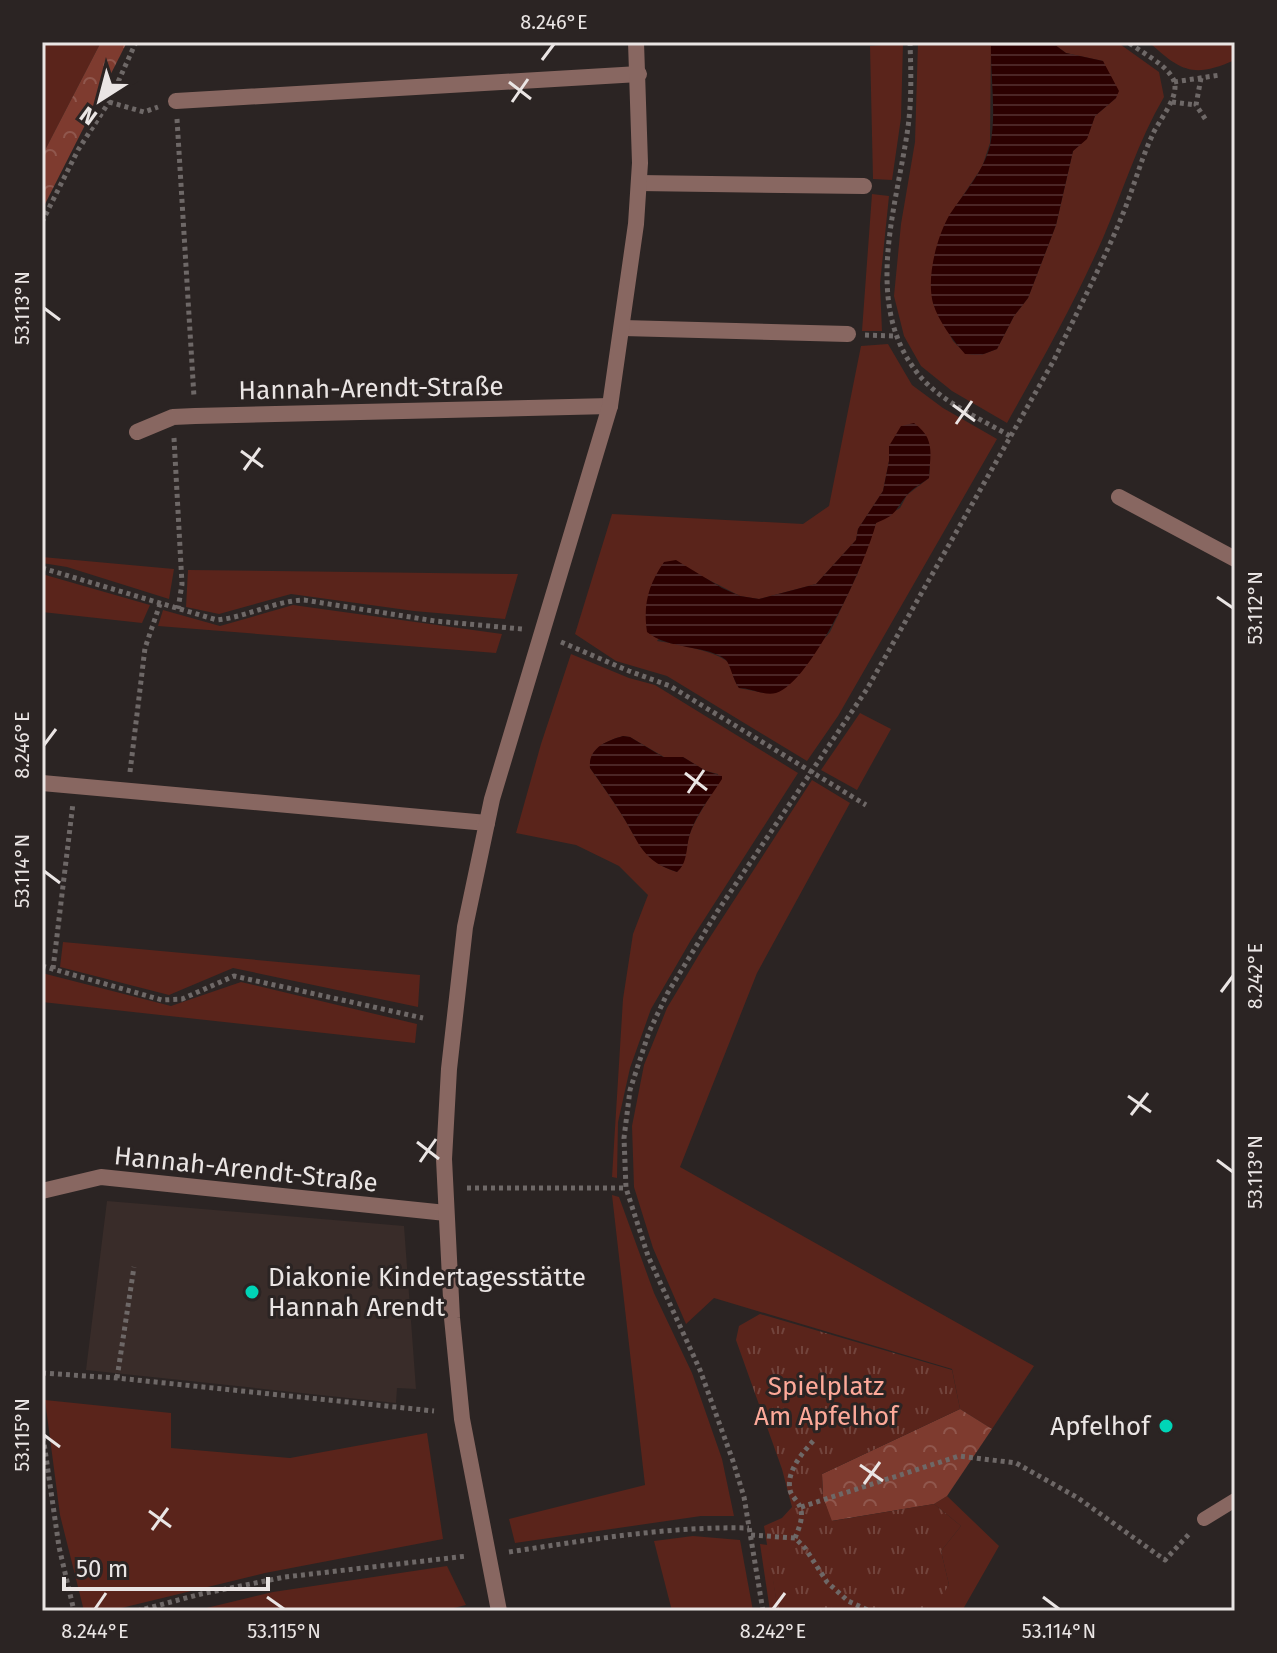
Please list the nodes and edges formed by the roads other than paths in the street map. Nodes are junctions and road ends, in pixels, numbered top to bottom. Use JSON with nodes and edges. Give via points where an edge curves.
{"nodes":[{"id":1,"x":636,"y":42,"type":"edge"},
{"id":2,"x":639,"y":74,"type":"junction"},
{"id":3,"x":176,"y":101,"type":"road end"},
{"id":4,"x":639,"y":183,"type":"junction"},
{"id":5,"x":864,"y":186,"type":"dead end"},
{"id":6,"x":623,"y":328,"type":"junction"},
{"id":7,"x":848,"y":334,"type":"road end"},
{"id":8,"x":610,"y":406,"type":"junction"},
{"id":9,"x":137,"y":432,"type":"dead end"},
{"id":10,"x":1119,"y":497,"type":"dead end"},
{"id":11,"x":1235,"y":559,"type":"edge"},
{"id":12,"x":42,"y":783,"type":"edge"},
{"id":13,"x":487,"y":823,"type":"junction"},
{"id":14,"x":42,"y":1191,"type":"edge"},
{"id":15,"x":446,"y":1213,"type":"junction"},
{"id":16,"x":1235,"y":1500,"type":"edge"},
{"id":17,"x":1204,"y":1519,"type":"road end"},
{"id":18,"x":499,"y":1611,"type":"edge"}],
"edges":[{"from":1,"to":2,"type":"street"},
{"from":2,"to":3,"type":"street"},
{"from":2,"to":4,"type":"street"},
{"from":4,"to":5,"type":"street"},
{"from":4,"to":6,"type":"street"},
{"from":6,"to":7,"type":"street"},
{"from":6,"to":8,"type":"street"},
{"from":8,"to":9,"type":"street","name":"Hannah-Arendt-Straße","via":[[173,417]]},
{"from":8,"to":13,"type":"street"},
{"from":10,"to":11,"type":"street"},
{"from":12,"to":13,"type":"street"},
{"from":13,"to":15,"type":"street","via":[[457,991],[444,1125]]},
{"from":14,"to":15,"type":"street","name":"Hannah-Arendt-Straße","via":[[101,1177]]},
{"from":15,"to":18,"type":"street","via":[[462,1419]]},
{"from":16,"to":17,"type":"lane"}]}
